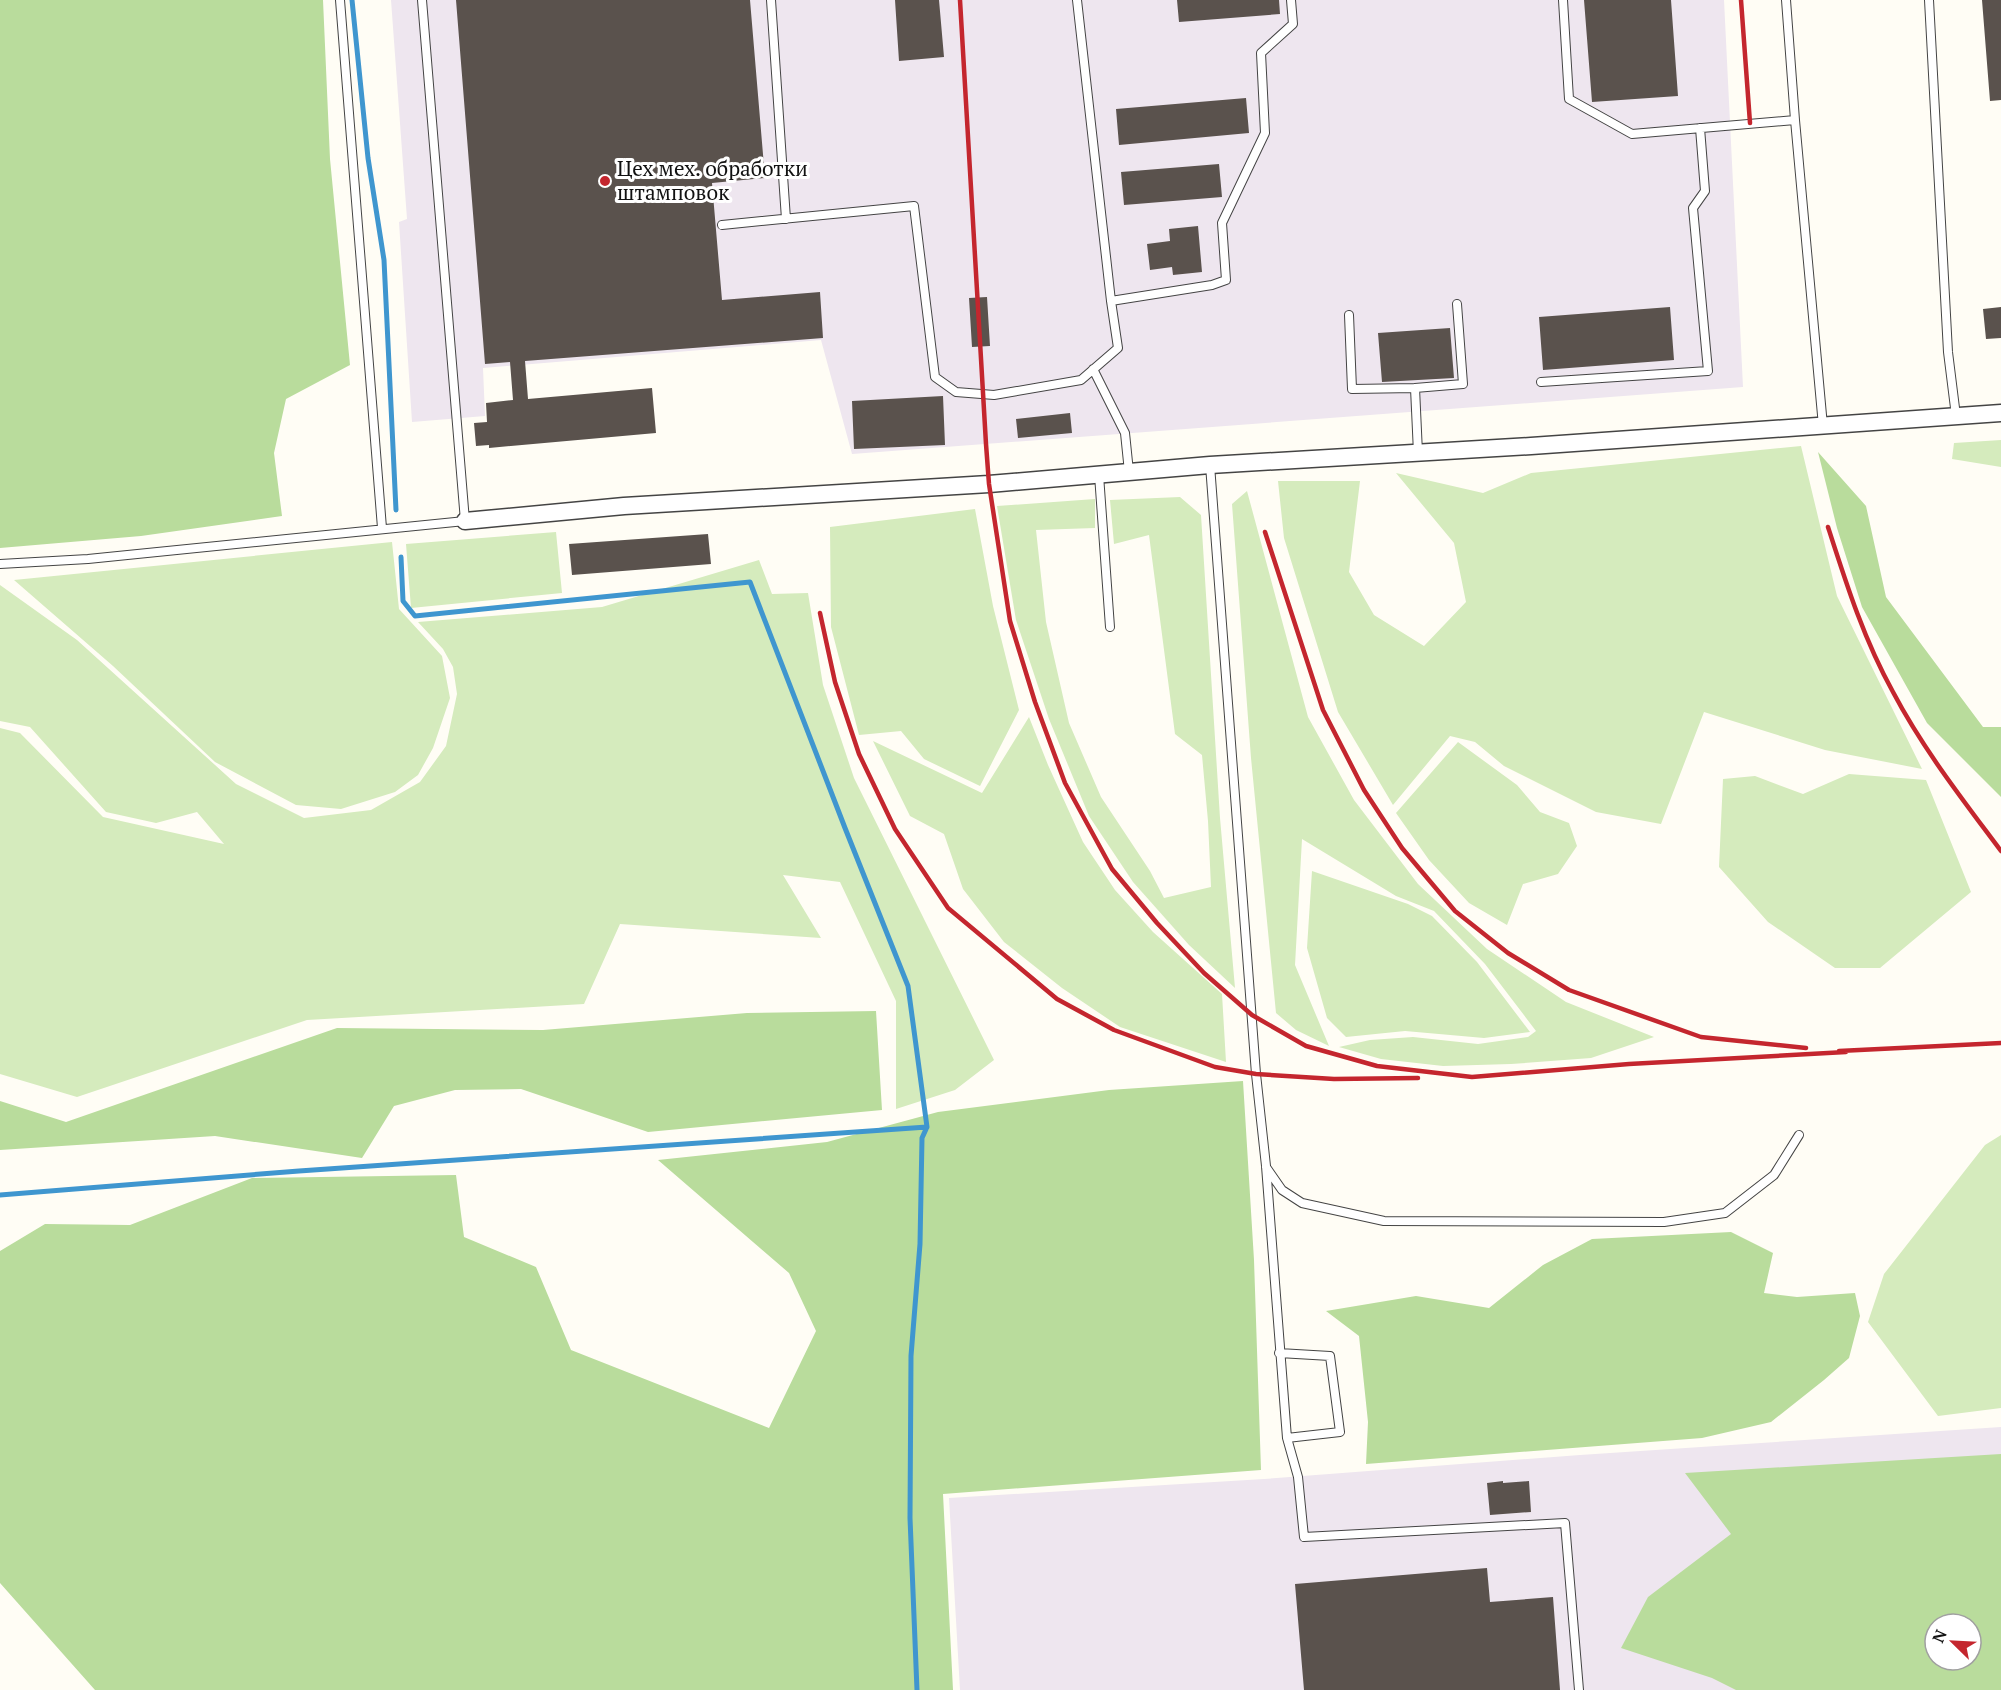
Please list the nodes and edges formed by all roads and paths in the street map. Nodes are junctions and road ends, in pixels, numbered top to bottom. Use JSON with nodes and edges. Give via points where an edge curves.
{"nodes":[{"id":1,"x":340,"y":0,"type":"edge"},
{"id":2,"x":422,"y":0,"type":"edge"},
{"id":3,"x":771,"y":0,"type":"edge"},
{"id":4,"x":1077,"y":0,"type":"edge"},
{"id":5,"x":1291,"y":0,"type":"edge"},
{"id":6,"x":1563,"y":0,"type":"edge"},
{"id":7,"x":1786,"y":0,"type":"edge"},
{"id":8,"x":1929,"y":0,"type":"edge"},
{"id":9,"x":1794,"y":120,"type":"junction"},
{"id":10,"x":1700,"y":128,"type":"junction"},
{"id":11,"x":786,"y":219,"type":"junction"},
{"id":12,"x":722,"y":225,"type":"dead end"},
{"id":13,"x":1111,"y":301,"type":"junction"},
{"id":14,"x":1457,"y":304,"type":"dead end"},
{"id":15,"x":1349,"y":315,"type":"dead end"},
{"id":16,"x":1093,"y":369,"type":"junction"},
{"id":17,"x":1541,"y":382,"type":"dead end"},
{"id":18,"x":1414,"y":388,"type":"junction"},
{"id":19,"x":2001,"y":413,"type":"edge"},
{"id":20,"x":1956,"y":416,"type":"junction"},
{"id":21,"x":1823,"y":426,"type":"junction"},
{"id":22,"x":1418,"y":453,"type":"junction"},
{"id":23,"x":1210,"y":465,"type":"junction"},
{"id":24,"x":1129,"y":472,"type":"junction"},
{"id":25,"x":1099,"y":475,"type":"junction"},
{"id":26,"x":465,"y":521,"type":"junction"},
{"id":27,"x":382,"y":528,"type":"junction"},
{"id":28,"x":0,"y":564,"type":"edge"},
{"id":29,"x":1110,"y":627,"type":"dead end"},
{"id":30,"x":1799,"y":1135,"type":"dead end"},
{"id":31,"x":1266,"y":1166,"type":"junction"},
{"id":32,"x":1279,"y":1353,"type":"junction"},
{"id":33,"x":1287,"y":1438,"type":"junction"},
{"id":34,"x":1579,"y":1690,"type":"edge"}],
"edges":[{"from":1,"to":27,"type":"lane"},
{"from":2,"to":26,"type":"lane"},
{"from":3,"to":11,"type":"lane"},
{"from":4,"to":13,"type":"lane"},
{"from":5,"to":13,"type":"lane","via":[[1293,24],[1261,53],[1265,134],[1222,223],[1226,280]]},
{"from":6,"to":10,"type":"lane","via":[[1569,99],[1632,134]]},
{"from":7,"to":9,"type":"lane"},
{"from":8,"to":20,"type":"lane","via":[[1948,352]]},
{"from":9,"to":10,"type":"lane"},
{"from":9,"to":21,"type":"lane"},
{"from":10,"to":17,"type":"lane","via":[[1705,191],[1693,208],[1708,371]]},
{"from":11,"to":12,"type":"lane"},
{"from":11,"to":16,"type":"lane","via":[[914,206],[935,377],[956,392],[994,395],[1081,380]]},
{"from":13,"to":16,"type":"lane","via":[[1118,348]]},
{"from":14,"to":18,"type":"lane","via":[[1463,384]]},
{"from":15,"to":18,"type":"lane","via":[[1352,389]]},
{"from":16,"to":24,"type":"lane","via":[[1125,433]]},
{"from":18,"to":22,"type":"lane"},
{"from":19,"to":20,"type":"street"},
{"from":20,"to":21,"type":"street"},
{"from":21,"to":22,"type":"street"},
{"from":22,"to":23,"type":"street"},
{"from":23,"to":24,"type":"street"},
{"from":23,"to":31,"type":"lane"},
{"from":24,"to":25,"type":"street"},
{"from":25,"to":26,"type":"street","via":[[624,506]]},
{"from":25,"to":29,"type":"lane"},
{"from":26,"to":27,"type":"lane"},
{"from":27,"to":28,"type":"lane","via":[[88,559]]},
{"from":30,"to":31,"type":"lane","via":[[1774,1175],[1725,1213],[1664,1222],[1384,1221],[1302,1203],[1282,1190]]},
{"from":31,"to":32,"type":"lane"},
{"from":32,"to":33,"type":"lane"},
{"from":32,"to":33,"type":"lane","via":[[1330,1356],[1340,1432]]},
{"from":33,"to":34,"type":"lane","via":[[1298,1477],[1304,1537],[1565,1523]]}]}
